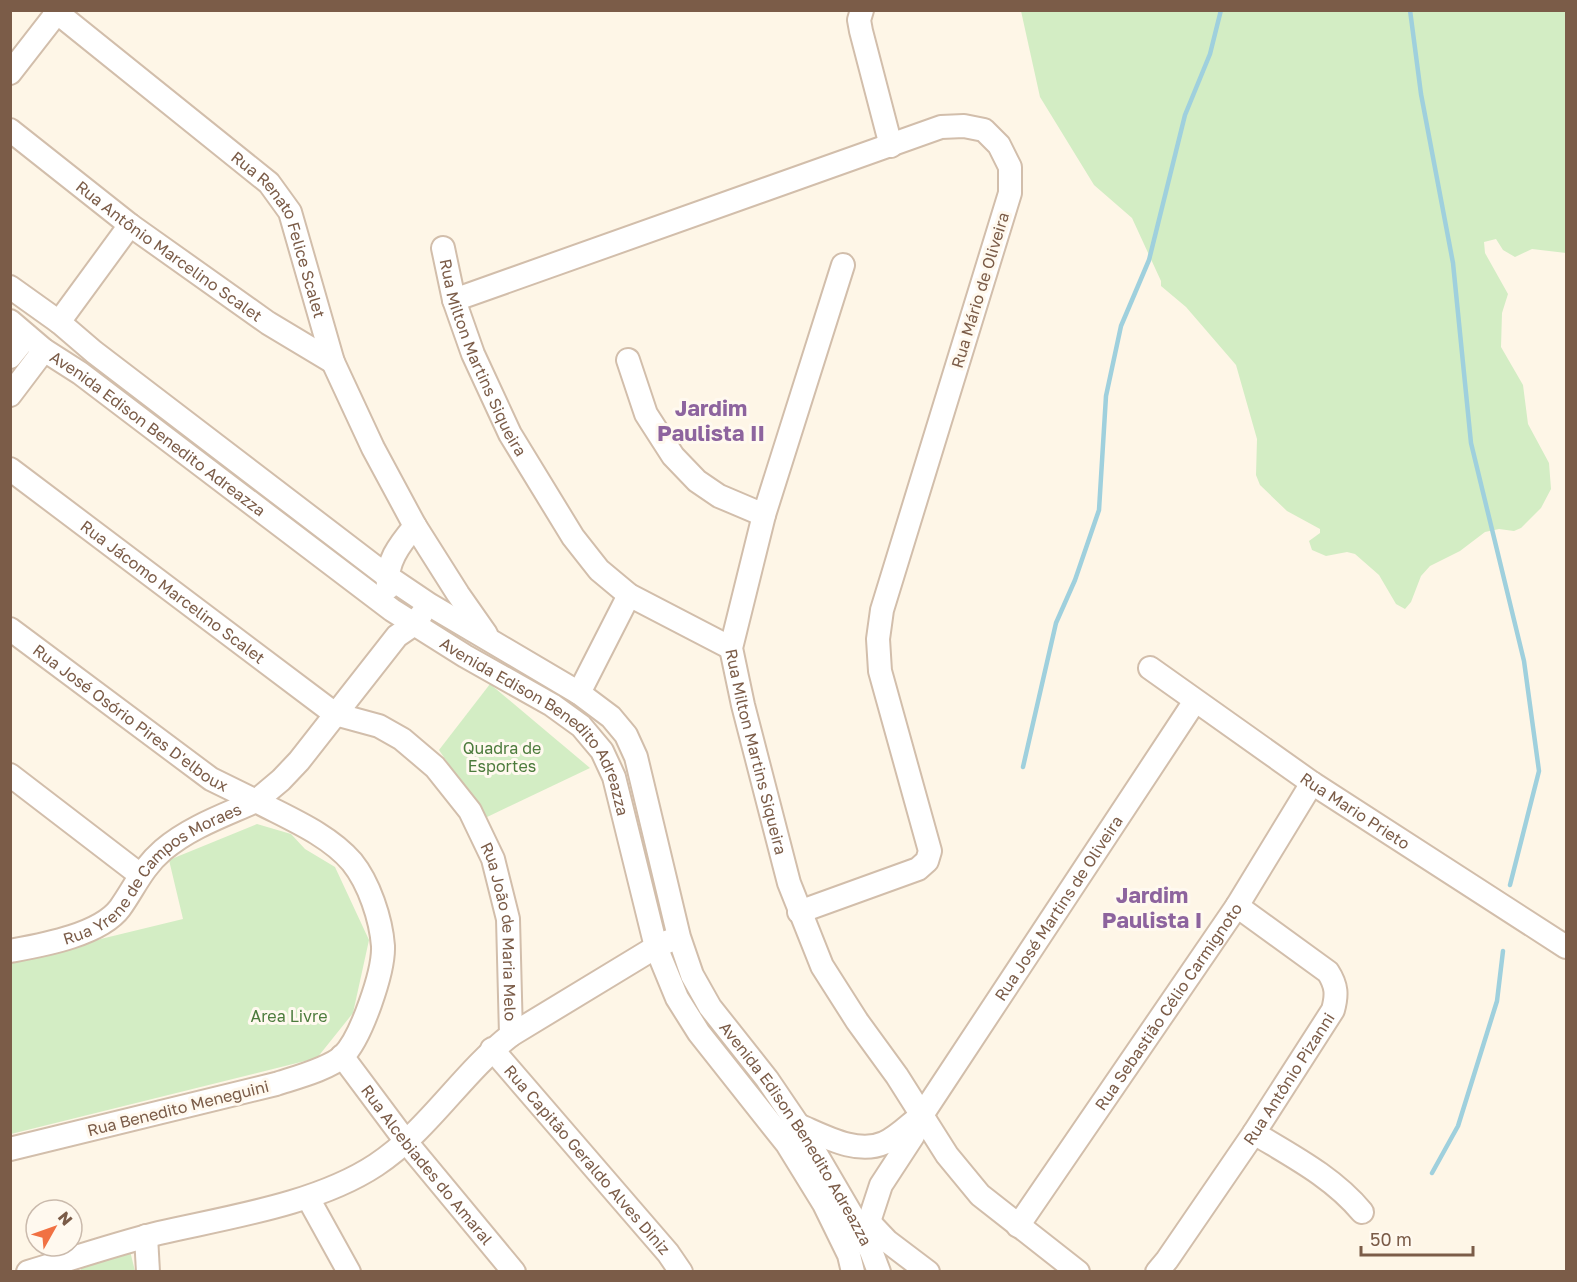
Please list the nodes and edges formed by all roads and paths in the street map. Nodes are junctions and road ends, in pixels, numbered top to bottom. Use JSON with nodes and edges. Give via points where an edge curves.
{"nodes":[{"id":1,"x":862,"y":10,"type":"edge"},
{"id":2,"x":57,"y":11,"type":"edge"},
{"id":3,"x":10,"y":73,"type":"edge"},
{"id":4,"x":10,"y":130,"type":"edge"},
{"id":5,"x":891,"y":146,"type":"junction"},
{"id":6,"x":130,"y":225,"type":"junction"},
{"id":7,"x":443,"y":248,"type":"dead end"},
{"id":8,"x":843,"y":265,"type":"dead end"},
{"id":9,"x":12,"y":290,"type":"edge"},
{"id":10,"x":454,"y":300,"type":"junction"},
{"id":11,"x":59,"y":322,"type":"junction"},
{"id":12,"x":27,"y":336,"type":"edge"},
{"id":13,"x":94,"y":352,"type":"junction"},
{"id":14,"x":10,"y":357,"type":"edge"},
{"id":15,"x":628,"y":360,"type":"dead end"},
{"id":16,"x":333,"y":362,"type":"junction"},
{"id":17,"x":80,"y":373,"type":"junction"},
{"id":18,"x":10,"y":395,"type":"edge"},
{"id":19,"x":10,"y":469,"type":"edge"},
{"id":20,"x":764,"y":515,"type":"junction"},
{"id":21,"x":414,"y":526,"type":"junction"},
{"id":22,"x":387,"y":576,"type":"junction"},
{"id":23,"x":629,"y":595,"type":"junction"},
{"id":24,"x":430,"y":605,"type":"junction"},
{"id":25,"x":392,"y":610,"type":"junction"},
{"id":26,"x":10,"y":629,"type":"edge"},
{"id":27,"x":405,"y":631,"type":"junction"},
{"id":28,"x":492,"y":643,"type":"junction"},
{"id":29,"x":731,"y":648,"type":"junction"},
{"id":30,"x":1150,"y":668,"type":"dead end"},
{"id":31,"x":579,"y":693,"type":"junction"},
{"id":32,"x":1195,"y":701,"type":"junction"},
{"id":33,"x":335,"y":714,"type":"junction"},
{"id":34,"x":10,"y":775,"type":"edge"},
{"id":35,"x":1312,"y":783,"type":"junction"},
{"id":36,"x":256,"y":801,"type":"junction"},
{"id":37,"x":139,"y":874,"type":"junction"},
{"id":38,"x":1237,"y":906,"type":"junction"},
{"id":39,"x":799,"y":912,"type":"junction"},
{"id":40,"x":10,"y":932,"type":"edge"},
{"id":41,"x":679,"y":937,"type":"junction"},
{"id":42,"x":656,"y":947,"type":"junction"},
{"id":43,"x":1566,"y":947,"type":"edge"},
{"id":44,"x":20,"y":949,"type":"edge"},
{"id":45,"x":511,"y":1035,"type":"junction"},
{"id":46,"x":492,"y":1049,"type":"junction"},
{"id":47,"x":342,"y":1056,"type":"junction"},
{"id":48,"x":922,"y":1115,"type":"junction"},
{"id":49,"x":798,"y":1125,"type":"junction"},
{"id":50,"x":1254,"y":1132,"type":"junction"},
{"id":51,"x":407,"y":1143,"type":"junction"},
{"id":52,"x":10,"y":1149,"type":"edge"},
{"id":53,"x":308,"y":1198,"type":"junction"},
{"id":54,"x":1362,"y":1212,"type":"dead end"},
{"id":55,"x":1018,"y":1226,"type":"junction"},
{"id":56,"x":866,"y":1230,"type":"junction"},
{"id":57,"x":146,"y":1236,"type":"junction"},
{"id":58,"x":28,"y":1272,"type":"edge"},
{"id":59,"x":148,"y":1272,"type":"edge"},
{"id":60,"x":349,"y":1272,"type":"edge"},
{"id":61,"x":514,"y":1272,"type":"edge"},
{"id":62,"x":681,"y":1272,"type":"edge"},
{"id":63,"x":854,"y":1272,"type":"edge"},
{"id":64,"x":879,"y":1272,"type":"edge"},
{"id":65,"x":928,"y":1272,"type":"edge"},
{"id":66,"x":1078,"y":1272,"type":"edge"},
{"id":67,"x":1157,"y":1272,"type":"edge"}],
"edges":[{"from":1,"to":5,"type":"street","via":[[861,31]]},
{"from":2,"to":3,"type":"street"},
{"from":2,"to":16,"type":"street","name":"Rua Renato Felice Scalet","via":[[280,196],[290,212]]},
{"from":4,"to":6,"type":"street","name":"Rua Antônio Marcelino Scalet"},
{"from":5,"to":10,"type":"street","name":"Rua Mário de Oliveira"},
{"from":5,"to":39,"type":"street","name":"Rua Mário de Oliveira","via":[[941,127],[984,130],[999,145],[1010,167],[1010,193],[882,610],[878,639],[880,671],[930,851],[927,861],[918,869]]},
{"from":6,"to":11,"type":"street"},
{"from":6,"to":16,"type":"street","name":"Rua Antônio Marcelino Scalet","via":[[268,323]]},
{"from":7,"to":10,"type":"street","name":"Rua Milton Martins Siqueira"},
{"from":8,"to":20,"type":"street"},
{"from":9,"to":11,"type":"street","name":"Avenida Edison Benedito Adreazza"},
{"from":10,"to":23,"type":"street","name":"Rua Milton Martins Siqueira","via":[[473,354],[510,434],[573,537],[599,570]]},
{"from":11,"to":13,"type":"street","name":"Avenida Edison Benedito Adreazza"},
{"from":12,"to":14,"type":"street"},
{"from":12,"to":17,"type":"street","name":"Avenida Edison Benedito Adreazza"},
{"from":12,"to":18,"type":"street"},
{"from":13,"to":17,"type":"street"},
{"from":13,"to":22,"type":"street","name":"Avenida Edison Benedito Adreazza"},
{"from":15,"to":20,"type":"street","via":[[646,414],[674,456],[697,482]]},
{"from":16,"to":21,"type":"street","name":"Rua Renato Felice Scalet"},
{"from":17,"to":25,"type":"street","name":"Avenida Edison Benedito Adreazza"},
{"from":19,"to":33,"type":"street","name":"Rua Jácomo Marcelino Scalet"},
{"from":20,"to":29,"type":"street"},
{"from":21,"to":22,"type":"street","via":[[391,560]]},
{"from":21,"to":28,"type":"street","name":"Rua Renato Felice Scalet"},
{"from":22,"to":24,"type":"street","name":"Avenida Edison Benedito Adreazza"},
{"from":22,"to":25,"type":"street"},
{"from":23,"to":29,"type":"street","name":"Rua Milton Martins Siqueira"},
{"from":23,"to":31,"type":"street"},
{"from":24,"to":27,"type":"street"},
{"from":24,"to":28,"type":"street","name":"Avenida Edison Benedito Adreazza"},
{"from":25,"to":27,"type":"street"},
{"from":26,"to":36,"type":"street","name":"Rua José Osório Pires D'elboux","via":[[211,779]]},
{"from":27,"to":33,"type":"street"},
{"from":27,"to":42,"type":"street","name":"Avenida Edison Benedito Adreazza","via":[[552,705],[581,726],[602,751],[614,777]]},
{"from":28,"to":31,"type":"street","name":"Avenida Edison Benedito Adreazza"},
{"from":29,"to":39,"type":"street","name":"Rua Milton Martins Siqueira"},
{"from":30,"to":32,"type":"street","name":"Rua Mario Prieto"},
{"from":31,"to":41,"type":"street","name":"Avenida Edison Benedito Adreazza","via":[[611,717],[626,735],[636,757]]},
{"from":32,"to":35,"type":"street","name":"Rua Mario Prieto"},
{"from":32,"to":48,"type":"street","name":"Rua José Martins de Oliveira"},
{"from":33,"to":36,"type":"street","via":[[299,761]]},
{"from":33,"to":45,"type":"street","name":"Rua João de Maria Melo","via":[[379,726],[402,739],[435,767],[470,812],[493,859],[508,919]]},
{"from":34,"to":37,"type":"street"},
{"from":35,"to":38,"type":"street","name":"Rua Sebastião Célio Carmignoto"},
{"from":35,"to":43,"type":"street","name":"Rua Mario Prieto"},
{"from":36,"to":37,"type":"street","name":"Rua Yrene de Campos Moraes","via":[[186,833]]},
{"from":36,"to":47,"type":"street","name":"Rua Yrene de Campos Moraes","via":[[326,840],[352,862],[373,898],[383,947],[380,973],[364,1021]]},
{"from":37,"to":44,"type":"street","name":"Rua Yrene de Campos Moraes","via":[[107,921],[90,930]]},
{"from":38,"to":50,"type":"street","name":"Rua Antônio Pizanni","via":[[1328,972],[1337,995],[1333,1010]]},
{"from":38,"to":55,"type":"street","name":"Rua Sebastião Célio Carmignoto"},
{"from":39,"to":48,"type":"street","name":"Rua Milton Martins Siqueira","via":[[822,966]]},
{"from":40,"to":44,"type":"street"},
{"from":41,"to":42,"type":"street"},
{"from":41,"to":49,"type":"street","name":"Avenida Edison Benedito Adreazza","via":[[692,975],[710,1007]]},
{"from":42,"to":45,"type":"street"},
{"from":42,"to":63,"type":"street","name":"Avenida Edison Benedito Adreazza","via":[[677,998],[699,1033],[786,1144],[824,1204]]},
{"from":45,"to":46,"type":"street","name":"Rua João de Maria Melo"},
{"from":46,"to":51,"type":"street","name":"Rua João de Maria Melo"},
{"from":46,"to":62,"type":"street","name":"Rua Capitão Geraldo Alves Diniz"},
{"from":47,"to":51,"type":"street","name":"Rua Alcebiades do Amaral"},
{"from":47,"to":52,"type":"street","name":"Rua Benedito Meneguini","via":[[315,1071],[276,1084]]},
{"from":48,"to":49,"type":"street","name":"Rua José Martins de Oliveira","via":[[887,1142],[863,1148]]},
{"from":48,"to":55,"type":"street","via":[[947,1155],[980,1195]]},
{"from":48,"to":56,"type":"street","name":"Rua José Martins de Oliveira","via":[[881,1185]]},
{"from":49,"to":56,"type":"street","name":"Avenida Edison Benedito Adreazza"},
{"from":50,"to":54,"type":"street","via":[[1329,1179]]},
{"from":50,"to":67,"type":"street","name":"Rua Antônio Pizanni"},
{"from":51,"to":53,"type":"street","name":"Rua João de Maria Melo","via":[[366,1171]]},
{"from":51,"to":61,"type":"street","name":"Rua Alcebiades do Amaral"},
{"from":53,"to":57,"type":"street","name":"Rua João de Maria Melo"},
{"from":53,"to":60,"type":"street"},
{"from":55,"to":66,"type":"street"},
{"from":56,"to":64,"type":"street","name":"Avenida Edison Benedito Adreazza"},
{"from":56,"to":65,"type":"street"},
{"from":57,"to":58,"type":"street","name":"Rua João de Maria Melo"},
{"from":57,"to":59,"type":"street"}]}
